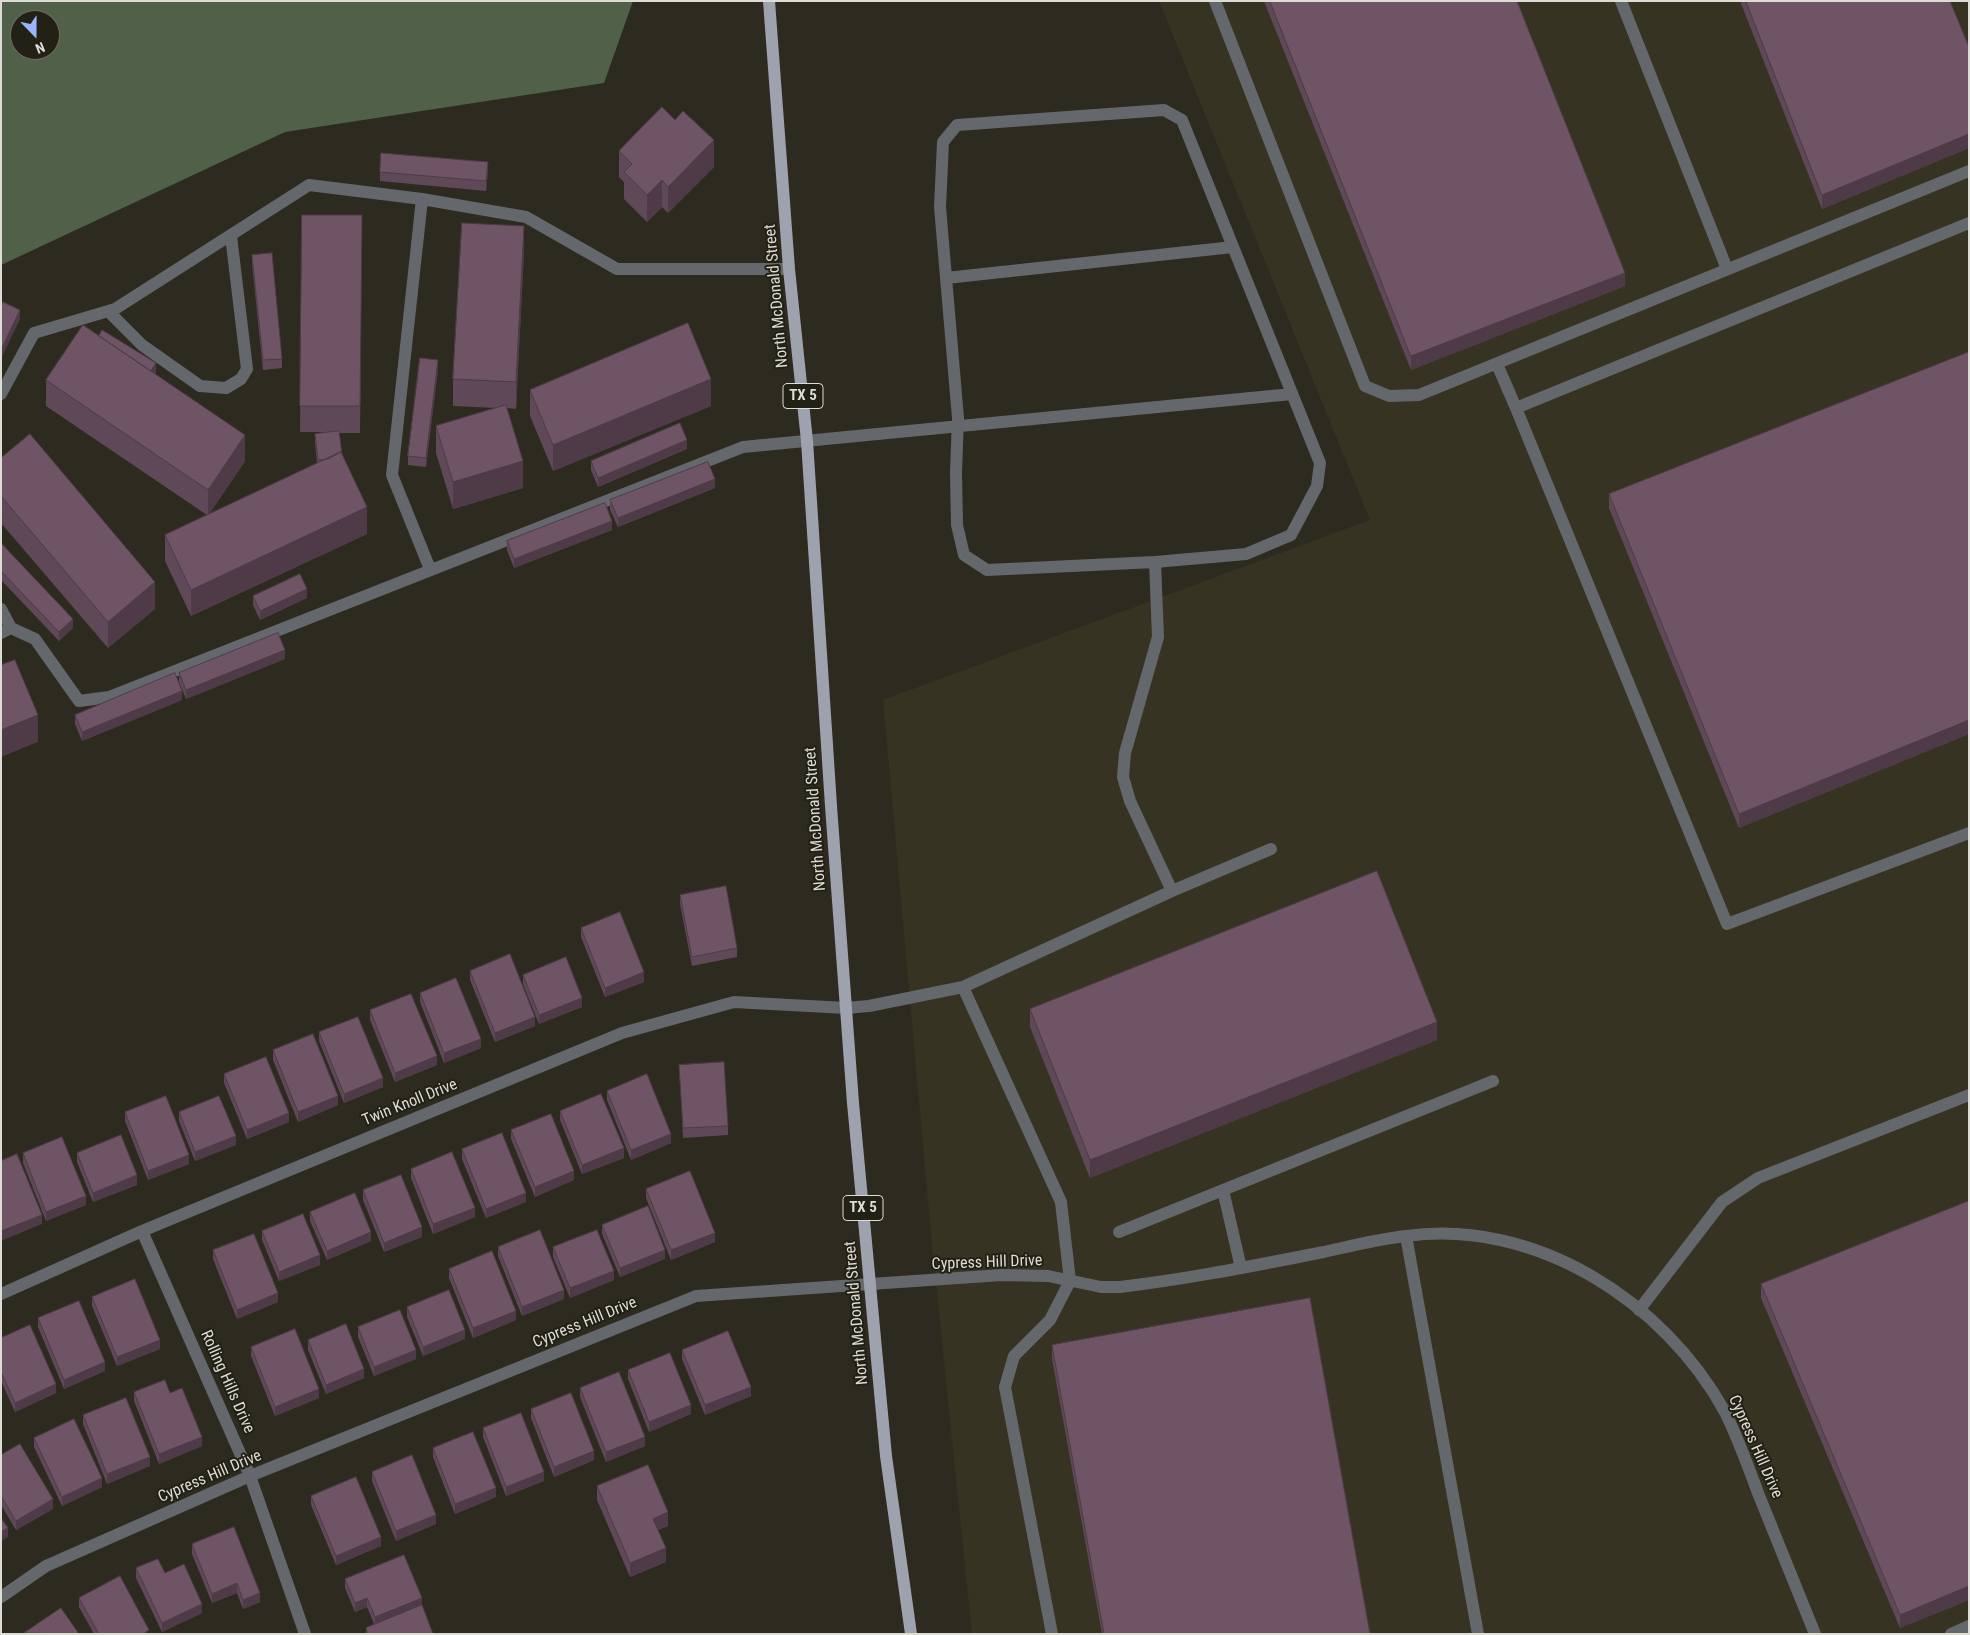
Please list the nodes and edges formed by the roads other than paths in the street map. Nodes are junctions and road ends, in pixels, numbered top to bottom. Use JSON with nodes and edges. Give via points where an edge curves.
{"nodes":[{"id":1,"x":769,"y":1,"type":"edge"},
{"id":2,"x":1215,"y":1,"type":"edge"},
{"id":3,"x":1621,"y":1,"type":"edge"},
{"id":4,"x":1969,"y":171,"type":"edge"},
{"id":5,"x":422,"y":199,"type":"junction"},
{"id":6,"x":1969,"y":223,"type":"edge"},
{"id":7,"x":231,"y":236,"type":"junction"},
{"id":8,"x":1233,"y":247,"type":"junction"},
{"id":9,"x":789,"y":270,"type":"junction"},
{"id":10,"x":1727,"y":270,"type":"junction"},
{"id":11,"x":946,"y":278,"type":"junction"},
{"id":12,"x":108,"y":311,"type":"junction"},
{"id":13,"x":1497,"y":364,"type":"junction"},
{"id":14,"x":1,"y":394,"type":"edge"},
{"id":15,"x":1292,"y":394,"type":"junction"},
{"id":16,"x":1516,"y":408,"type":"junction"},
{"id":17,"x":958,"y":426,"type":"junction"},
{"id":18,"x":808,"y":441,"type":"junction"},
{"id":19,"x":1155,"y":562,"type":"junction"},
{"id":20,"x":430,"y":569,"type":"junction"},
{"id":21,"x":1,"y":609,"type":"edge"},
{"id":22,"x":6,"y":631,"type":"edge"},
{"id":23,"x":1969,"y":833,"type":"edge"},
{"id":24,"x":1272,"y":850,"type":"dead end"},
{"id":25,"x":1172,"y":891,"type":"junction"},
{"id":26,"x":963,"y":987,"type":"junction"},
{"id":27,"x":846,"y":1008,"type":"junction"},
{"id":28,"x":1492,"y":1081,"type":"dead end"},
{"id":29,"x":1969,"y":1095,"type":"edge"},
{"id":30,"x":1223,"y":1190,"type":"junction"},
{"id":31,"x":142,"y":1231,"type":"junction"},
{"id":32,"x":1119,"y":1232,"type":"dead end"},
{"id":33,"x":1406,"y":1236,"type":"junction"},
{"id":34,"x":1241,"y":1268,"type":"junction"},
{"id":35,"x":1070,"y":1281,"type":"junction"},
{"id":36,"x":871,"y":1285,"type":"junction"},
{"id":37,"x":1,"y":1294,"type":"edge"},
{"id":38,"x":1639,"y":1310,"type":"junction"},
{"id":39,"x":250,"y":1476,"type":"junction"},
{"id":40,"x":1,"y":1597,"type":"edge"},
{"id":41,"x":1969,"y":1626,"type":"edge"},
{"id":42,"x":305,"y":1634,"type":"edge"},
{"id":43,"x":911,"y":1634,"type":"edge"},
{"id":44,"x":1052,"y":1634,"type":"edge"},
{"id":45,"x":1478,"y":1634,"type":"edge"},
{"id":46,"x":1815,"y":1634,"type":"edge"},
{"id":47,"x":1950,"y":1634,"type":"edge"}],
"edges":[{"from":1,"to":9,"type":"main road","name":"North McDonald Street","number":"TX 5"},
{"from":2,"to":13,"type":"street","via":[[1365,386],[1389,396],[1418,396]]},
{"from":3,"to":10,"type":"street"},
{"from":4,"to":10,"type":"street"},
{"from":5,"to":7,"type":"street","via":[[309,185]]},
{"from":5,"to":9,"type":"street","via":[[526,217],[617,269]]},
{"from":5,"to":20,"type":"street","via":[[392,475]]},
{"from":6,"to":16,"type":"street"},
{"from":7,"to":12,"type":"street"},
{"from":7,"to":12,"type":"street","via":[[247,369],[241,379],[226,388],[200,386],[142,345]]},
{"from":8,"to":11,"type":"street"},
{"from":8,"to":11,"type":"street","via":[[1182,120],[1164,110],[957,125],[943,142],[940,207]]},
{"from":8,"to":15,"type":"street"},
{"from":9,"to":18,"type":"main road","name":"North McDonald Street","number":"TX 5"},
{"from":10,"to":13,"type":"street"},
{"from":11,"to":17,"type":"street"},
{"from":12,"to":14,"type":"street","via":[[34,333]]},
{"from":13,"to":16,"type":"street"},
{"from":15,"to":17,"type":"street"},
{"from":15,"to":19,"type":"street","via":[[1320,464],[1318,486],[1291,535],[1246,554]]},
{"from":16,"to":23,"type":"street","via":[[1727,924]]},
{"from":17,"to":18,"type":"street"},
{"from":17,"to":19,"type":"street","via":[[957,525],[964,555],[987,570]]},
{"from":18,"to":20,"type":"street","via":[[743,447]]},
{"from":18,"to":27,"type":"main road","name":"North McDonald Street","number":"TX 5"},
{"from":19,"to":25,"type":"street","via":[[1158,637],[1125,753],[1123,777],[1130,801]]},
{"from":20,"to":22,"type":"street","via":[[109,697],[79,701],[35,639]]},
{"from":21,"to":22,"type":"street"},
{"from":24,"to":25,"type":"street","name":"Twin Knoll Drive"},
{"from":25,"to":26,"type":"street","name":"Twin Knoll Drive"},
{"from":26,"to":27,"type":"street","name":"Twin Knoll Drive"},
{"from":26,"to":35,"type":"street","via":[[1061,1202]]},
{"from":27,"to":31,"type":"street","name":"Twin Knoll Drive","via":[[734,1002],[622,1033]]},
{"from":27,"to":36,"type":"main road","name":"North McDonald Street","number":"TX 5"},
{"from":28,"to":30,"type":"street"},
{"from":29,"to":38,"type":"street","via":[[1758,1178],[1722,1202]]},
{"from":30,"to":32,"type":"street"},
{"from":30,"to":34,"type":"street"},
{"from":31,"to":37,"type":"street","name":"Twin Knoll Drive"},
{"from":31,"to":39,"type":"street","name":"Rolling Hills Drive"},
{"from":33,"to":34,"type":"street","name":"Cypress Hill Drive"},
{"from":33,"to":38,"type":"street","name":"Cypress Hill Drive","via":[[1455,1233],[1538,1250],[1589,1274]]},
{"from":33,"to":45,"type":"street"},
{"from":34,"to":35,"type":"street","name":"Cypress Hill Drive","via":[[1120,1287]]},
{"from":35,"to":36,"type":"street","name":"Cypress Hill Drive","via":[[1048,1276],[1002,1275]]},
{"from":35,"to":44,"type":"street","via":[[1050,1320],[1014,1356],[1005,1387]]},
{"from":36,"to":39,"type":"street","name":"Cypress Hill Drive","via":[[696,1296]]},
{"from":36,"to":43,"type":"main road","name":"North McDonald Street","number":"TX 5","via":[[886,1456]]},
{"from":38,"to":46,"type":"street","name":"Cypress Hill Drive","via":[[1680,1348],[1725,1412]]},
{"from":39,"to":40,"type":"street","name":"Cypress Hill Drive","via":[[46,1566]]},
{"from":39,"to":42,"type":"street","name":"Rolling Hills Drive"},
{"from":41,"to":47,"type":"street"}]}
